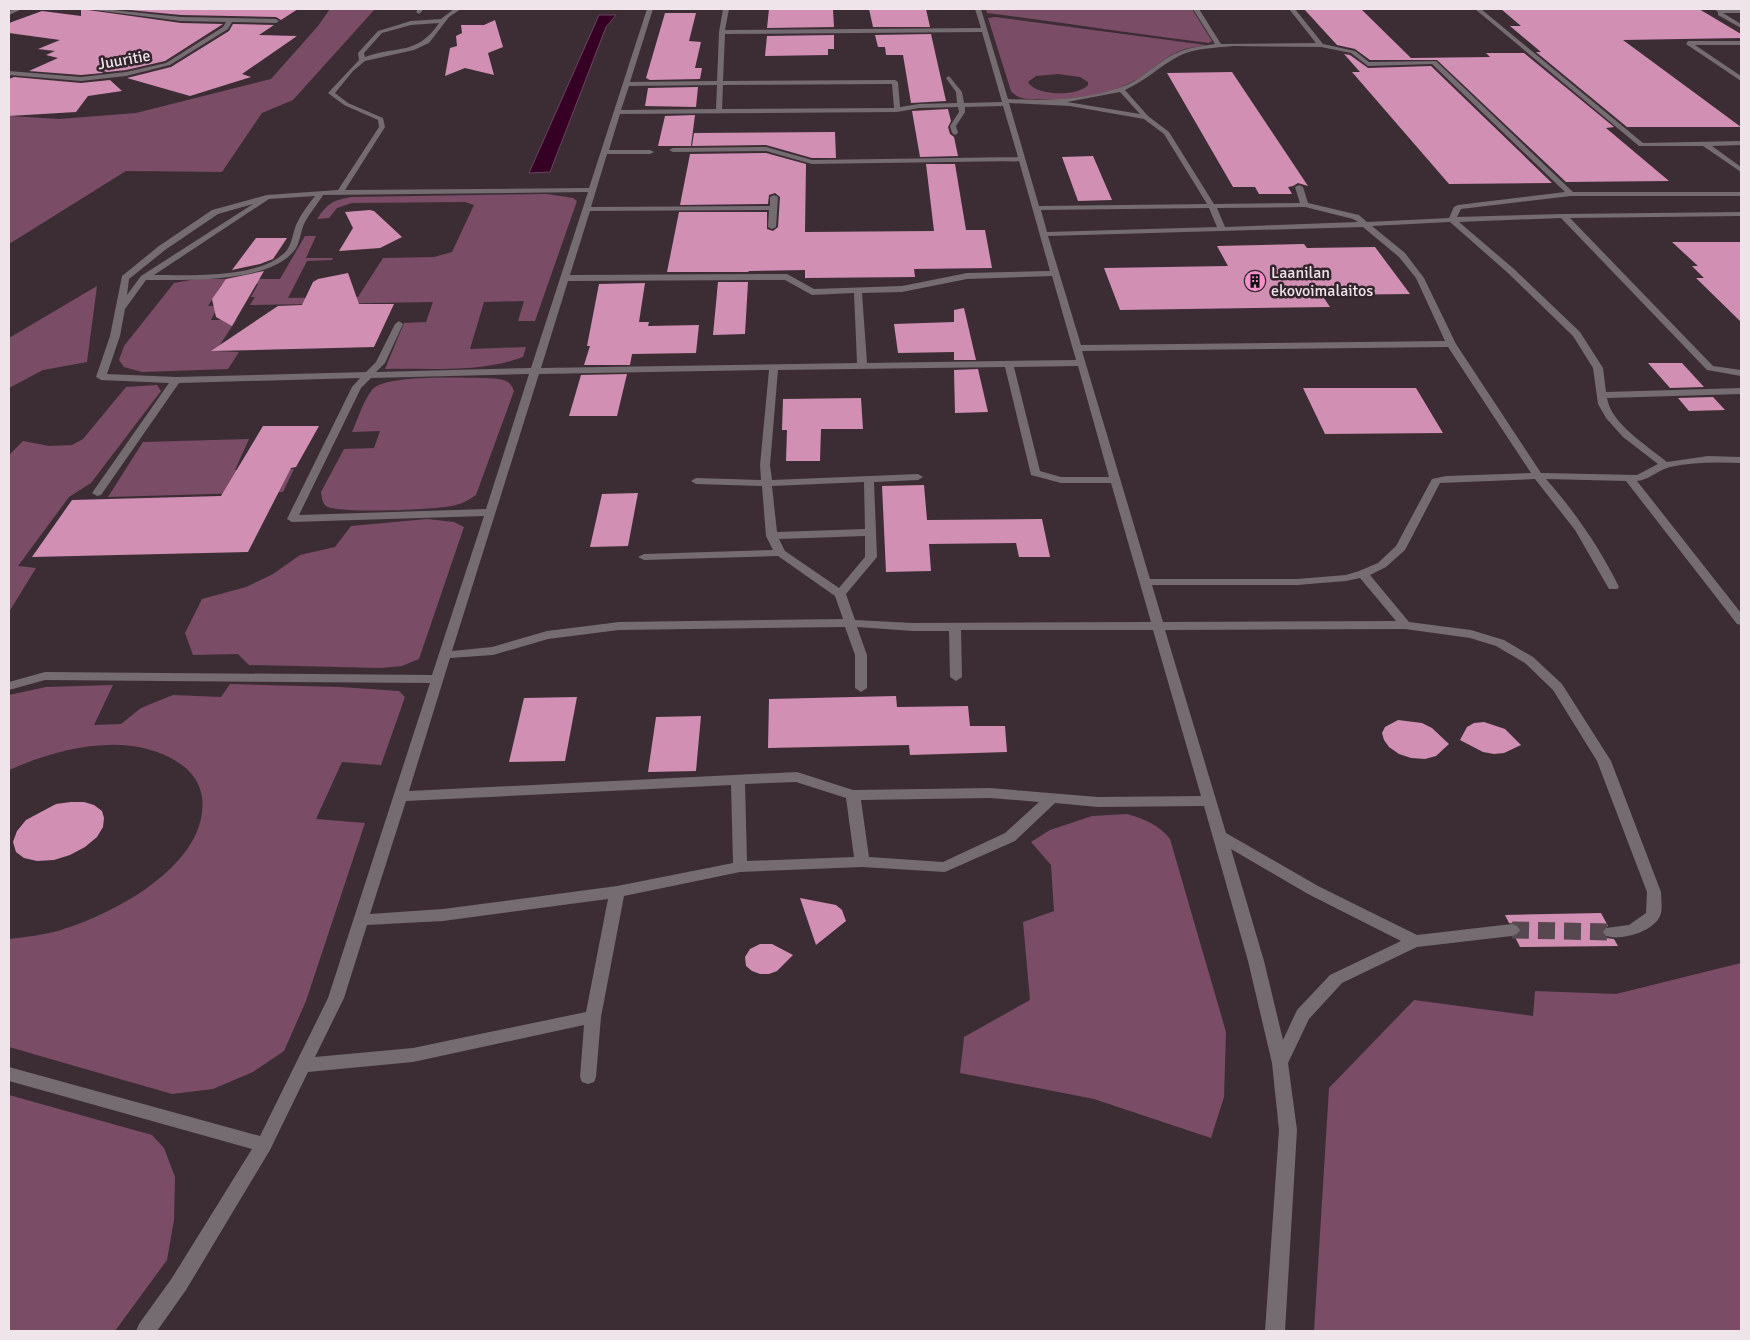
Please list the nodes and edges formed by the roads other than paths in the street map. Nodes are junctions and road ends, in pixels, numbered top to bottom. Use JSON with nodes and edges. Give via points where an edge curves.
{"nodes":[{"id":1,"x":19,"y":9,"type":"edge"},
{"id":2,"x":90,"y":9,"type":"edge"},
{"id":3,"x":458,"y":9,"type":"edge"},
{"id":4,"x":650,"y":9,"type":"edge"},
{"id":5,"x":726,"y":9,"type":"edge"},
{"id":6,"x":978,"y":9,"type":"edge"},
{"id":7,"x":1196,"y":9,"type":"edge"},
{"id":8,"x":1292,"y":9,"type":"edge"},
{"id":9,"x":1478,"y":9,"type":"edge"},
{"id":10,"x":1719,"y":10,"type":"edge"},
{"id":11,"x":1741,"y":11,"type":"edge"},
{"id":12,"x":9,"y":13,"type":"edge"},
{"id":13,"x":230,"y":21,"type":"junction"},
{"id":14,"x":276,"y":21,"type":"dead end"},
{"id":15,"x":442,"y":21,"type":"junction"},
{"id":16,"x":1741,"y":26,"type":"edge"},
{"id":17,"x":984,"y":30,"type":"junction"},
{"id":18,"x":722,"y":32,"type":"junction"},
{"id":19,"x":1741,"y":43,"type":"edge"},
{"id":20,"x":1321,"y":45,"type":"junction"},
{"id":21,"x":1219,"y":46,"type":"junction"},
{"id":22,"x":362,"y":60,"type":"junction"},
{"id":23,"x":9,"y":73,"type":"edge"},
{"id":24,"x":949,"y":78,"type":"dead end"},
{"id":25,"x":1741,"y":79,"type":"edge"},
{"id":26,"x":720,"y":83,"type":"junction"},
{"id":27,"x":626,"y":84,"type":"junction"},
{"id":28,"x":1121,"y":89,"type":"junction"},
{"id":29,"x":1047,"y":102,"type":"junction"},
{"id":30,"x":1005,"y":103,"type":"junction"},
{"id":31,"x":961,"y":105,"type":"junction"},
{"id":32,"x":897,"y":110,"type":"junction"},
{"id":33,"x":719,"y":111,"type":"junction"},
{"id":34,"x":617,"y":112,"type":"junction"},
{"id":35,"x":1146,"y":117,"type":"junction"},
{"id":36,"x":955,"y":133,"type":"dead end"},
{"id":37,"x":1741,"y":143,"type":"edge"},
{"id":38,"x":1704,"y":144,"type":"junction"},
{"id":39,"x":673,"y":150,"type":"dead end"},
{"id":40,"x":604,"y":152,"type":"junction"},
{"id":41,"x":650,"y":152,"type":"dead end"},
{"id":42,"x":1022,"y":159,"type":"junction"},
{"id":43,"x":1741,"y":170,"type":"edge"},
{"id":44,"x":1299,"y":188,"type":"dead end"},
{"id":45,"x":592,"y":190,"type":"junction"},
{"id":46,"x":340,"y":192,"type":"junction"},
{"id":47,"x":321,"y":193,"type":"junction"},
{"id":48,"x":1570,"y":194,"type":"junction"},
{"id":49,"x":1741,"y":194,"type":"edge"},
{"id":50,"x":267,"y":196,"type":"junction"},
{"id":51,"x":774,"y":197,"type":"dead end"},
{"id":52,"x":1305,"y":205,"type":"junction"},
{"id":53,"x":1212,"y":206,"type":"junction"},
{"id":54,"x":773,"y":208,"type":"junction"},
{"id":55,"x":1036,"y":208,"type":"junction"},
{"id":56,"x":586,"y":209,"type":"junction"},
{"id":57,"x":1741,"y":214,"type":"edge"},
{"id":58,"x":1563,"y":216,"type":"junction"},
{"id":59,"x":1452,"y":220,"type":"junction"},
{"id":60,"x":1366,"y":225,"type":"junction"},
{"id":61,"x":772,"y":227,"type":"dead end"},
{"id":62,"x":1222,"y":229,"type":"junction"},
{"id":63,"x":1044,"y":234,"type":"junction"},
{"id":64,"x":1055,"y":273,"type":"junction"},
{"id":65,"x":144,"y":278,"type":"junction"},
{"id":66,"x":564,"y":278,"type":"junction"},
{"id":67,"x":858,"y":290,"type":"junction"},
{"id":68,"x":121,"y":310,"type":"junction"},
{"id":69,"x":399,"y":324,"type":"dead end"},
{"id":70,"x":1452,"y":344,"type":"junction"},
{"id":71,"x":1077,"y":348,"type":"junction"},
{"id":72,"x":1081,"y":363,"type":"junction"},
{"id":73,"x":1009,"y":364,"type":"junction"},
{"id":74,"x":862,"y":366,"type":"junction"},
{"id":75,"x":774,"y":367,"type":"junction"},
{"id":76,"x":535,"y":371,"type":"junction"},
{"id":77,"x":1741,"y":373,"type":"edge"},
{"id":78,"x":369,"y":375,"type":"junction"},
{"id":79,"x":176,"y":380,"type":"junction"},
{"id":80,"x":1741,"y":392,"type":"edge"},
{"id":81,"x":1602,"y":395,"type":"junction"},
{"id":82,"x":1741,"y":460,"type":"edge"},
{"id":83,"x":1665,"y":465,"type":"junction"},
{"id":84,"x":1538,"y":476,"type":"junction"},
{"id":85,"x":918,"y":477,"type":"dead end"},
{"id":86,"x":868,"y":478,"type":"junction"},
{"id":87,"x":1629,"y":478,"type":"junction"},
{"id":88,"x":1115,"y":480,"type":"junction"},
{"id":89,"x":696,"y":481,"type":"dead end"},
{"id":90,"x":767,"y":483,"type":"junction"},
{"id":91,"x":96,"y":493,"type":"dead end"},
{"id":92,"x":490,"y":512,"type":"junction"},
{"id":93,"x":870,"y":532,"type":"junction"},
{"id":94,"x":772,"y":536,"type":"junction"},
{"id":95,"x":780,"y":554,"type":"junction"},
{"id":96,"x":644,"y":557,"type":"dead end"},
{"id":97,"x":1363,"y":574,"type":"junction"},
{"id":98,"x":1145,"y":582,"type":"junction"},
{"id":99,"x":1614,"y":587,"type":"dead end"},
{"id":100,"x":840,"y":594,"type":"junction"},
{"id":101,"x":1741,"y":621,"type":"edge"},
{"id":102,"x":850,"y":624,"type":"junction"},
{"id":103,"x":1158,"y":625,"type":"junction"},
{"id":104,"x":1405,"y":625,"type":"junction"},
{"id":105,"x":955,"y":627,"type":"junction"},
{"id":106,"x":445,"y":655,"type":"junction"},
{"id":107,"x":956,"y":677,"type":"dead end"},
{"id":108,"x":438,"y":679,"type":"junction"},
{"id":109,"x":9,"y":686,"type":"edge"},
{"id":110,"x":861,"y":688,"type":"dead end"},
{"id":111,"x":738,"y":780,"type":"junction"},
{"id":112,"x":853,"y":795,"type":"junction"},
{"id":113,"x":400,"y":796,"type":"junction"},
{"id":114,"x":1052,"y":798,"type":"junction"},
{"id":115,"x":1209,"y":801,"type":"junction"},
{"id":116,"x":1219,"y":836,"type":"junction"},
{"id":117,"x":862,"y":862,"type":"junction"},
{"id":118,"x":740,"y":867,"type":"junction"},
{"id":119,"x":617,"y":892,"type":"junction"},
{"id":120,"x":361,"y":920,"type":"junction"},
{"id":121,"x":1512,"y":930,"type":"tunnel mouth"},
{"id":122,"x":1611,"y":932,"type":"tunnel mouth"},
{"id":123,"x":1415,"y":941,"type":"junction"},
{"id":124,"x":592,"y":1017,"type":"junction"},
{"id":125,"x":1280,"y":1064,"type":"junction"},
{"id":126,"x":304,"y":1065,"type":"junction"},
{"id":127,"x":9,"y":1074,"type":"edge"},
{"id":128,"x":588,"y":1077,"type":"dead end"},
{"id":129,"x":264,"y":1145,"type":"junction"},
{"id":130,"x":146,"y":1331,"type":"edge"},
{"id":131,"x":1275,"y":1331,"type":"edge"}],
"edges":[{"from":1,"to":12,"type":"street"},
{"from":2,"to":13,"type":"street"},
{"from":3,"to":15,"type":"street"},
{"from":4,"to":27,"type":"street"},
{"from":5,"to":18,"type":"street"},
{"from":6,"to":17,"type":"street"},
{"from":7,"to":21,"type":"street"},
{"from":8,"to":20,"type":"street"},
{"from":9,"to":38,"type":"street","via":[[1640,145]]},
{"from":10,"to":11,"type":"street"},
{"from":10,"to":16,"type":"street","via":[[1720,14]]},
{"from":13,"to":14,"type":"street"},
{"from":13,"to":23,"type":"street","name":"Juuritie","via":[[226,28],[168,64],[126,74],[81,80]]},
{"from":15,"to":22,"type":"street","via":[[428,41],[416,47]]},
{"from":15,"to":22,"type":"street","via":[[380,32],[361,53]]},
{"from":17,"to":18,"type":"street"},
{"from":17,"to":30,"type":"street"},
{"from":18,"to":26,"type":"street"},
{"from":19,"to":25,"type":"street","via":[[1688,43]]},
{"from":20,"to":21,"type":"street"},
{"from":20,"to":48,"type":"street","via":[[1353,52],[1368,64],[1434,62]]},
{"from":21,"to":28,"type":"street","via":[[1182,52]]},
{"from":22,"to":46,"type":"street","via":[[331,93],[346,104],[381,119],[382,127]]},
{"from":24,"to":31,"type":"street","via":[[959,92]]},
{"from":26,"to":27,"type":"street"},
{"from":26,"to":32,"type":"street","via":[[895,82]]},
{"from":26,"to":33,"type":"street"},
{"from":27,"to":34,"type":"street"},
{"from":28,"to":29,"type":"street","via":[[1099,96]]},
{"from":28,"to":35,"type":"street"},
{"from":29,"to":30,"type":"street"},
{"from":29,"to":35,"type":"street"},
{"from":30,"to":31,"type":"street"},
{"from":30,"to":42,"type":"street"},
{"from":31,"to":32,"type":"street"},
{"from":31,"to":36,"type":"street","via":[[962,112],[953,126]]},
{"from":32,"to":33,"type":"street"},
{"from":33,"to":34,"type":"street"},
{"from":34,"to":40,"type":"street"},
{"from":35,"to":53,"type":"street","via":[[1167,132]]},
{"from":37,"to":38,"type":"street"},
{"from":38,"to":43,"type":"street"},
{"from":39,"to":42,"type":"street","via":[[778,151],[796,160],[812,162]]},
{"from":40,"to":41,"type":"street"},
{"from":40,"to":45,"type":"street"},
{"from":42,"to":55,"type":"street"},
{"from":44,"to":52,"type":"street"},
{"from":45,"to":46,"type":"street"},
{"from":45,"to":56,"type":"street"},
{"from":46,"to":47,"type":"street"},
{"from":47,"to":50,"type":"street"},
{"from":47,"to":65,"type":"street","via":[[302,222],[291,251],[278,261],[238,274]]},
{"from":48,"to":49,"type":"street"},
{"from":48,"to":59,"type":"street","via":[[1458,207]]},
{"from":50,"to":65,"type":"street"},
{"from":50,"to":68,"type":"street","via":[[215,212],[162,248],[125,278]]},
{"from":51,"to":54,"type":"street"},
{"from":52,"to":53,"type":"street"},
{"from":52,"to":60,"type":"street","via":[[1356,218]]},
{"from":53,"to":55,"type":"street"},
{"from":53,"to":62,"type":"street"},
{"from":54,"to":56,"type":"street"},
{"from":54,"to":61,"type":"street"},
{"from":55,"to":63,"type":"street"},
{"from":56,"to":66,"type":"street"},
{"from":57,"to":58,"type":"street"},
{"from":58,"to":59,"type":"street"},
{"from":58,"to":77,"type":"street","via":[[1710,368]]},
{"from":59,"to":60,"type":"street"},
{"from":59,"to":81,"type":"street","via":[[1577,334],[1598,368]]},
{"from":60,"to":62,"type":"street"},
{"from":60,"to":70,"type":"street","via":[[1402,255],[1420,278]]},
{"from":62,"to":63,"type":"street"},
{"from":63,"to":64,"type":"street"},
{"from":64,"to":67,"type":"street","via":[[967,276],[902,289]]},
{"from":64,"to":71,"type":"street"},
{"from":65,"to":68,"type":"street"},
{"from":66,"to":67,"type":"street","via":[[787,277],[812,292]]},
{"from":66,"to":76,"type":"street"},
{"from":67,"to":74,"type":"street"},
{"from":68,"to":79,"type":"street","via":[[101,377]]},
{"from":69,"to":78,"type":"street","via":[[380,364]]},
{"from":70,"to":71,"type":"street"},
{"from":70,"to":84,"type":"street"},
{"from":71,"to":72,"type":"street"},
{"from":72,"to":73,"type":"street"},
{"from":72,"to":88,"type":"street"},
{"from":73,"to":74,"type":"street"},
{"from":73,"to":88,"type":"street","via":[[1035,472],[1060,480]]},
{"from":74,"to":75,"type":"street"},
{"from":75,"to":76,"type":"street"},
{"from":75,"to":90,"type":"street","via":[[765,465]]},
{"from":76,"to":78,"type":"street"},
{"from":76,"to":92,"type":"street"},
{"from":78,"to":79,"type":"street"},
{"from":78,"to":92,"type":"street","via":[[357,387],[292,519]]},
{"from":79,"to":91,"type":"street"},
{"from":80,"to":81,"type":"street"},
{"from":81,"to":83,"type":"street","via":[[1611,418]]},
{"from":82,"to":83,"type":"street","via":[[1708,459]]},
{"from":83,"to":87,"type":"street","via":[[1639,478]]},
{"from":84,"to":87,"type":"street"},
{"from":84,"to":97,"type":"street","via":[[1436,481],[1401,548],[1382,565]]},
{"from":84,"to":99,"type":"street","via":[[1604,566]]},
{"from":85,"to":86,"type":"street"},
{"from":86,"to":90,"type":"street"},
{"from":86,"to":93,"type":"street"},
{"from":87,"to":101,"type":"street"},
{"from":88,"to":98,"type":"street"},
{"from":89,"to":90,"type":"street"},
{"from":90,"to":94,"type":"street"},
{"from":92,"to":106,"type":"street"},
{"from":93,"to":94,"type":"street"},
{"from":93,"to":100,"type":"street","via":[[871,557]]},
{"from":94,"to":95,"type":"street"},
{"from":95,"to":96,"type":"street"},
{"from":95,"to":100,"type":"street"},
{"from":97,"to":98,"type":"street","via":[[1297,582]]},
{"from":97,"to":104,"type":"street"},
{"from":98,"to":103,"type":"street"},
{"from":100,"to":102,"type":"street"},
{"from":102,"to":105,"type":"street"},
{"from":102,"to":106,"type":"street","via":[[619,626],[547,635],[493,651]]},
{"from":102,"to":110,"type":"street","via":[[861,655]]},
{"from":103,"to":104,"type":"street"},
{"from":103,"to":105,"type":"street"},
{"from":103,"to":115,"type":"street"},
{"from":104,"to":122,"type":"street","via":[[1471,634],[1500,643],[1529,660],[1558,687],[1604,761],[1654,892],[1653,915],[1633,930]]},
{"from":105,"to":107,"type":"street"},
{"from":106,"to":108,"type":"street"},
{"from":108,"to":109,"type":"street","via":[[45,676]]},
{"from":108,"to":113,"type":"street"},
{"from":111,"to":112,"type":"street","via":[[797,777]]},
{"from":111,"to":113,"type":"street"},
{"from":111,"to":118,"type":"street"},
{"from":112,"to":114,"type":"street","via":[[990,793]]},
{"from":112,"to":117,"type":"street"},
{"from":113,"to":120,"type":"street"},
{"from":114,"to":115,"type":"street","via":[[1098,802]]},
{"from":114,"to":117,"type":"street","via":[[1010,837],[945,867]]},
{"from":115,"to":116,"type":"street"},
{"from":116,"to":123,"type":"street","via":[[1313,890]]},
{"from":116,"to":125,"type":"street","via":[[1256,961]]},
{"from":117,"to":118,"type":"street"},
{"from":118,"to":119,"type":"street"},
{"from":119,"to":120,"type":"street","via":[[443,915]]},
{"from":119,"to":124,"type":"street"},
{"from":120,"to":126,"type":"street","via":[[336,998]]},
{"from":121,"to":123,"type":"street"},
{"from":123,"to":125,"type":"street","via":[[1336,979],[1303,1015]]},
{"from":124,"to":126,"type":"street","via":[[413,1055]]},
{"from":124,"to":128,"type":"street"},
{"from":125,"to":131,"type":"street","via":[[1288,1130]]},
{"from":126,"to":129,"type":"street"},
{"from":127,"to":129,"type":"street"},
{"from":129,"to":130,"type":"street","via":[[179,1284]]}]}
